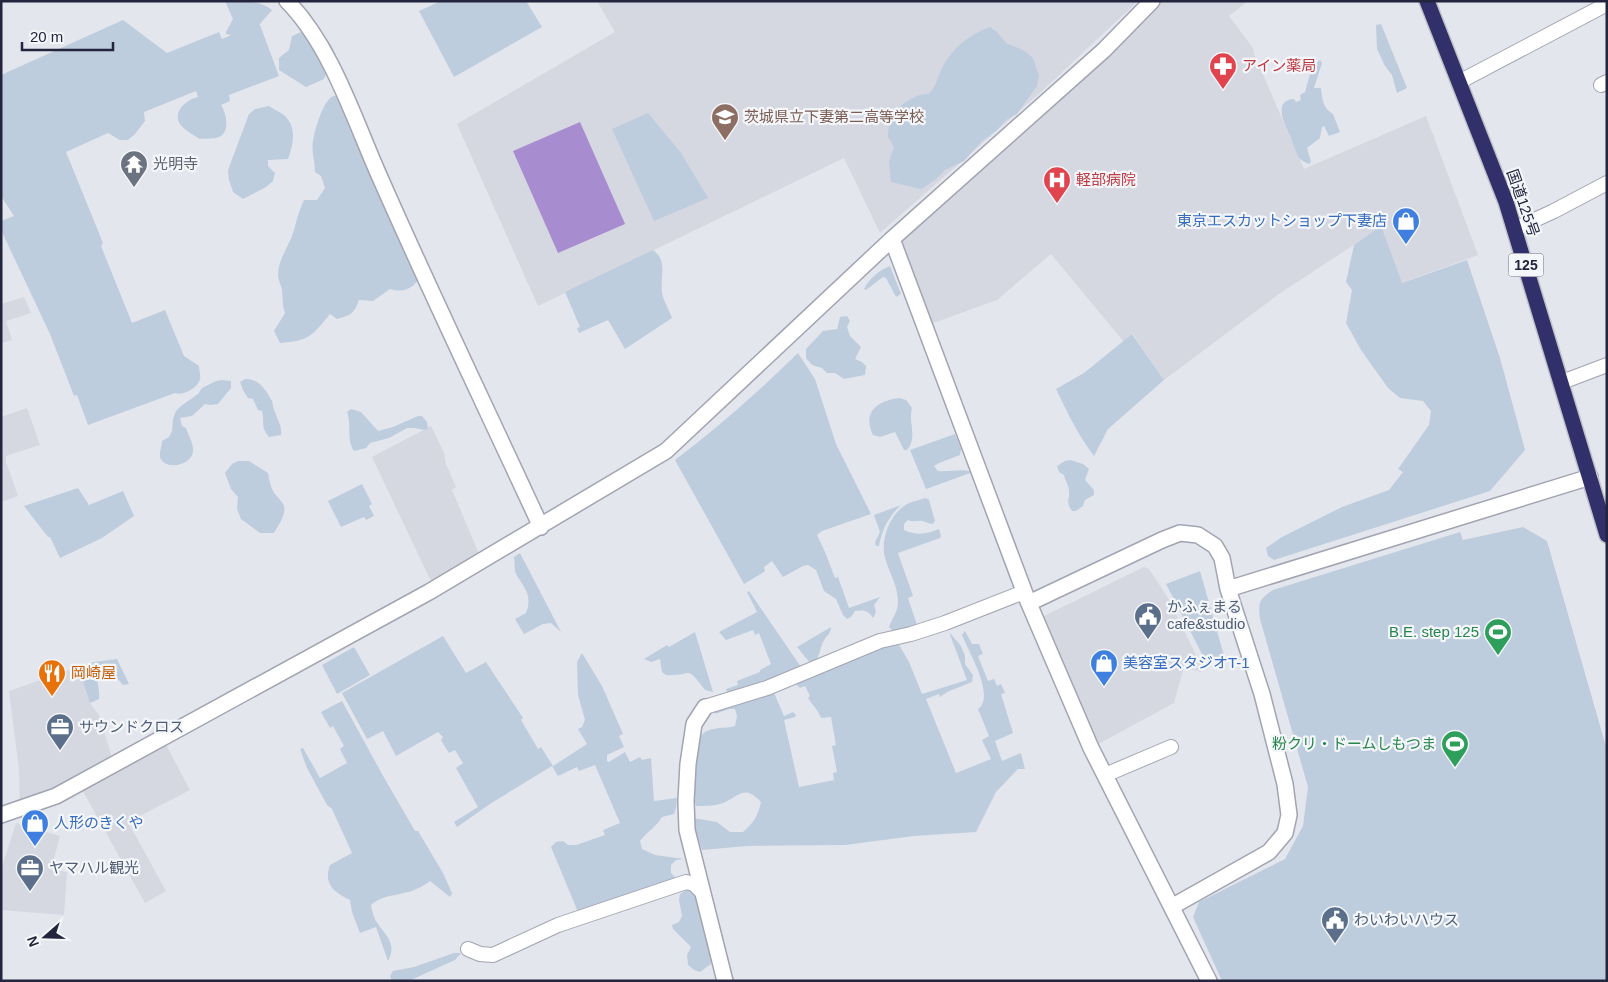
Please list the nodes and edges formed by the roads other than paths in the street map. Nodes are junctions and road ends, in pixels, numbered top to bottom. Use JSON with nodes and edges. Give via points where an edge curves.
{"nodes":[{"id":1,"x":288,"y":1,"type":"edge"},
{"id":2,"x":1152,"y":1,"type":"edge"},
{"id":3,"x":1426,"y":1,"type":"edge"},
{"id":4,"x":1607,"y":4,"type":"edge"},
{"id":5,"x":1459,"y":82,"type":"junction"},
{"id":6,"x":1607,"y":183,"type":"edge"},
{"id":7,"x":1515,"y":229,"type":"junction"},
{"id":8,"x":892,"y":239,"type":"junction"},
{"id":9,"x":1607,"y":364,"type":"edge"},
{"id":10,"x":1562,"y":382,"type":"junction"},
{"id":11,"x":1590,"y":476,"type":"junction"},
{"id":12,"x":540,"y":527,"type":"junction"},
{"id":13,"x":1607,"y":536,"type":"edge"},
{"id":14,"x":1228,"y":589,"type":"junction"},
{"id":15,"x":1026,"y":598,"type":"junction"},
{"id":16,"x":705,"y":707,"type":"joint"},
{"id":17,"x":1171,"y":747,"type":"dead end"},
{"id":18,"x":1105,"y":775,"type":"junction"},
{"id":19,"x":1,"y":815,"type":"edge"},
{"id":20,"x":701,"y":891,"type":"junction"},
{"id":21,"x":1173,"y":906,"type":"junction"},
{"id":22,"x":468,"y":949,"type":"dead end"},
{"id":23,"x":725,"y":981,"type":"edge"},
{"id":24,"x":1209,"y":981,"type":"edge"}],
"edges":[{"from":1,"to":12,"type":"street","via":[[311,30],[327,59]]},
{"from":2,"to":8,"type":"street","via":[[1104,50]]},
{"from":3,"to":5,"type":"highway","name":"国道125号","number":"125"},
{"from":4,"to":5,"type":"lane"},
{"from":5,"to":7,"type":"highway","name":"国道125号","number":"125"},
{"from":6,"to":7,"type":"lane"},
{"from":7,"to":10,"type":"highway","name":"国道125号","number":"125"},
{"from":8,"to":12,"type":"street","via":[[666,451]]},
{"from":8,"to":15,"type":"street"},
{"from":9,"to":10,"type":"lane"},
{"from":10,"to":11,"type":"highway","name":"国道125号","number":"125"},
{"from":11,"to":13,"type":"highway","name":"国道125号","number":"125"},
{"from":11,"to":14,"type":"street"},
{"from":12,"to":19,"type":"street","via":[[429,592],[56,796]]},
{"from":14,"to":15,"type":"street","via":[[1222,558],[1215,546],[1198,535],[1180,533]]},
{"from":14,"to":21,"type":"street","via":[[1262,694],[1286,784],[1289,815],[1284,833],[1269,852]]},
{"from":15,"to":16,"type":"lane","via":[[871,644],[767,688]]},
{"from":15,"to":18,"type":"street"},
{"from":16,"to":20,"type":"street","via":[[694,724],[686,802],[688,830]]},
{"from":17,"to":18,"type":"lane"},
{"from":18,"to":21,"type":"street"},
{"from":20,"to":22,"type":"lane","via":[[686,882],[558,925],[494,955]]},
{"from":20,"to":23,"type":"street"},
{"from":21,"to":24,"type":"street"}]}
